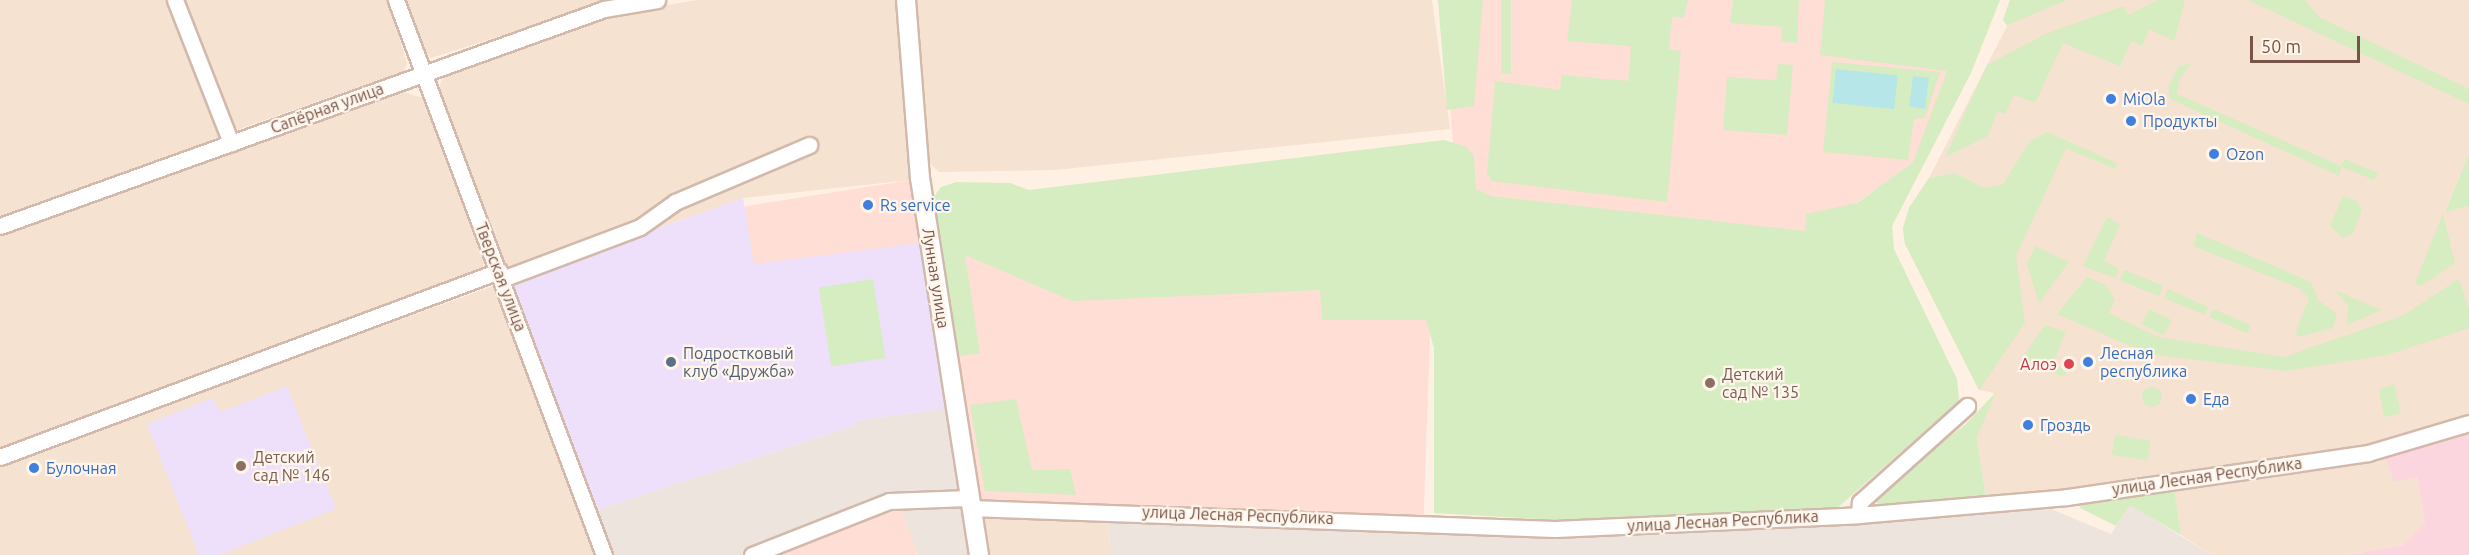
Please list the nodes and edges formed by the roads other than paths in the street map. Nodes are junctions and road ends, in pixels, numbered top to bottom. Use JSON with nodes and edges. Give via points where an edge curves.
{"nodes":[{"id":1,"x":175,"y":0,"type":"edge"},
{"id":2,"x":396,"y":0,"type":"edge"},
{"id":3,"x":657,"y":0,"type":"edge"},
{"id":4,"x":906,"y":0,"type":"edge"},
{"id":5,"x":423,"y":73,"type":"junction"},
{"id":6,"x":231,"y":143,"type":"junction"},
{"id":7,"x":809,"y":145,"type":"dead end"},
{"id":8,"x":0,"y":226,"type":"edge"},
{"id":9,"x":501,"y":275,"type":"junction"},
{"id":10,"x":1967,"y":406,"type":"dead end"},
{"id":11,"x":2469,"y":423,"type":"edge"},
{"id":12,"x":0,"y":457,"type":"edge"},
{"id":13,"x":969,"y":503,"type":"junction"},
{"id":14,"x":1859,"y":515,"type":"junction"},
{"id":15,"x":604,"y":555,"type":"edge"},
{"id":16,"x":752,"y":555,"type":"edge"},
{"id":17,"x":979,"y":555,"type":"edge"}],
"edges":[{"from":1,"to":6,"type":"street"},
{"from":2,"to":5,"type":"street","name":"Тверская улица"},
{"from":3,"to":5,"type":"street","name":"Сапёрная улица","via":[[604,9]]},
{"from":4,"to":13,"type":"street","name":"Лунная улица","via":[[920,178]]},
{"from":5,"to":6,"type":"street","name":"Сапёрная улица"},
{"from":5,"to":9,"type":"street","name":"Тверская улица"},
{"from":6,"to":8,"type":"street","name":"Сапёрная улица"},
{"from":7,"to":9,"type":"street","via":[[675,202],[640,227]]},
{"from":9,"to":12,"type":"street"},
{"from":9,"to":15,"type":"street","name":"Тверская улица"},
{"from":10,"to":14,"type":"street","via":[[1860,502]]},
{"from":11,"to":14,"type":"street","name":"улица Лесная Республика","via":[[2368,453],[2067,497]]},
{"from":13,"to":14,"type":"street","name":"улица Лесная Республика","via":[[1555,529]]},
{"from":13,"to":16,"type":"street","name":"улица Лесная Республика","via":[[889,501]]},
{"from":13,"to":17,"type":"street","name":"Лунная улица"}]}
